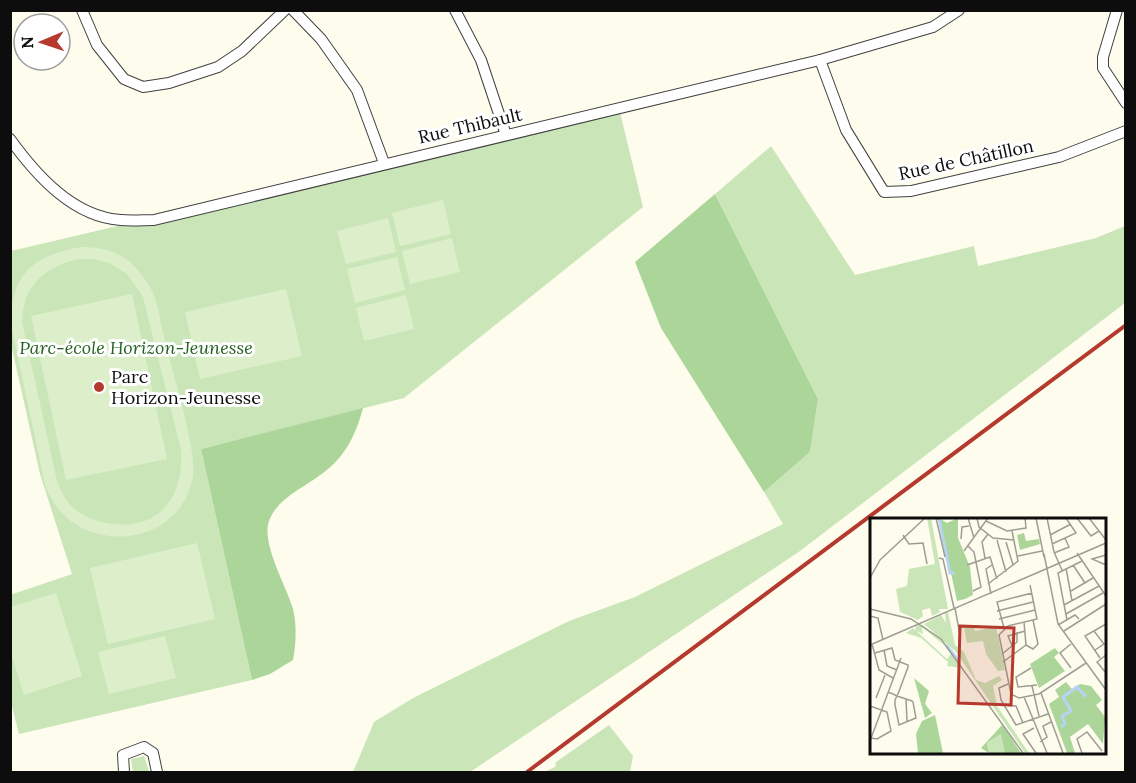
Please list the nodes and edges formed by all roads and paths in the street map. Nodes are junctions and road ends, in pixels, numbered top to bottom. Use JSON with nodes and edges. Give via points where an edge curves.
{"nodes":[{"id":1,"x":82,"y":10,"type":"edge"},
{"id":2,"x":285,"y":10,"type":"edge"},
{"id":3,"x":293,"y":10,"type":"edge"},
{"id":4,"x":455,"y":10,"type":"edge"},
{"id":5,"x":959,"y":10,"type":"edge"},
{"id":6,"x":1117,"y":10,"type":"edge"},
{"id":7,"x":820,"y":60,"type":"junction"},
{"id":8,"x":1125,"y":103,"type":"edge"},
{"id":9,"x":1125,"y":131,"type":"edge"},
{"id":10,"x":506,"y":135,"type":"junction"},
{"id":11,"x":12,"y":144,"type":"edge"},
{"id":12,"x":384,"y":164,"type":"junction"},
{"id":13,"x":124,"y":772,"type":"edge"},
{"id":14,"x":157,"y":772,"type":"edge"}],
"edges":[{"from":1,"to":2,"type":"street","via":[[97,45],[124,79],[143,87],[218,67],[242,51]]},
{"from":3,"to":12,"type":"street","via":[[321,39],[357,90]]},
{"from":4,"to":10,"type":"street","via":[[481,60]]},
{"from":5,"to":7,"type":"street","name":"Rue Thibault","via":[[933,27]]},
{"from":6,"to":8,"type":"street","via":[[1103,68]]},
{"from":7,"to":9,"type":"street","name":"Rue de Châtillon","via":[[846,130],[884,192],[911,191],[1059,157]]},
{"from":7,"to":10,"type":"street","name":"Rue Thibault"},
{"from":10,"to":12,"type":"street","name":"Rue Thibault"},
{"from":11,"to":12,"type":"street","name":"Rue Thibault","via":[[66,199],[88,212],[119,220],[154,220]]},
{"from":13,"to":14,"type":"street","via":[[124,753],[144,747],[153,753]]}]}
